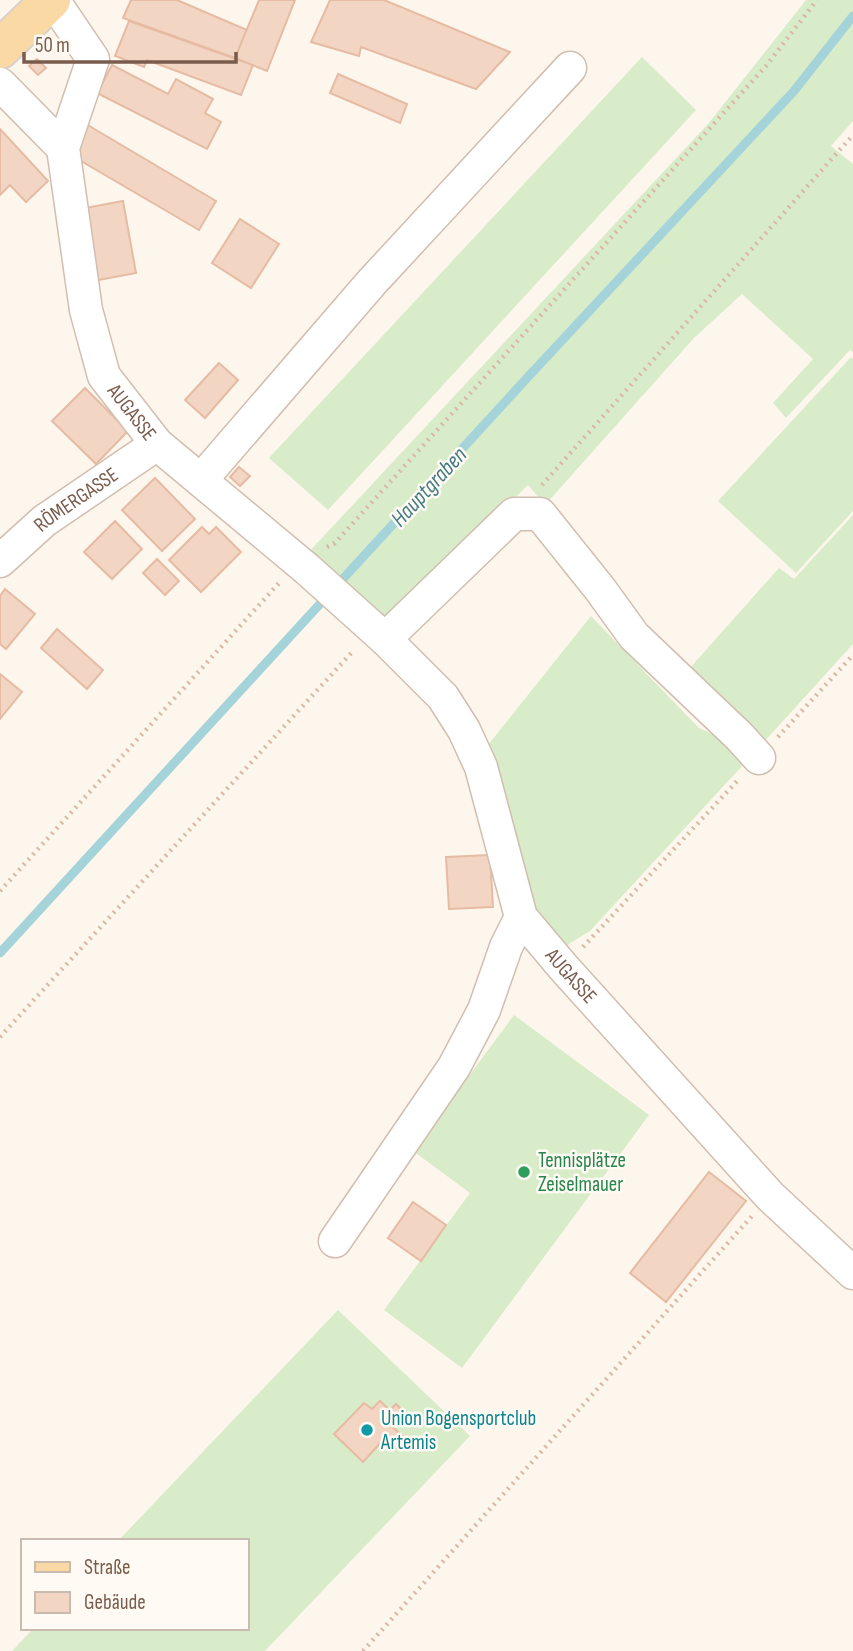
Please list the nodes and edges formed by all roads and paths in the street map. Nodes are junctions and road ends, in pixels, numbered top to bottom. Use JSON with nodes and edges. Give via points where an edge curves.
{"nodes":[{"id":1,"x":52,"y":0,"type":"edge"},
{"id":2,"x":817,"y":0,"type":"edge"},
{"id":3,"x":0,"y":49,"type":"edge"},
{"id":4,"x":570,"y":68,"type":"dead end"},
{"id":5,"x":0,"y":84,"type":"edge"},
{"id":6,"x":853,"y":135,"type":"edge"},
{"id":7,"x":63,"y":148,"type":"junction"},
{"id":8,"x":157,"y":444,"type":"junction"},
{"id":9,"x":201,"y":480,"type":"junction"},
{"id":10,"x":514,"y":514,"type":"junction"},
{"id":11,"x":0,"y":561,"type":"edge"},
{"id":12,"x":303,"y":566,"type":"junction"},
{"id":13,"x":379,"y":634,"type":"junction"},
{"id":14,"x":853,"y":655,"type":"edge"},
{"id":15,"x":759,"y":758,"type":"junction"},
{"id":16,"x":0,"y":891,"type":"edge"},
{"id":17,"x":522,"y":917,"type":"junction"},
{"id":18,"x":564,"y":968,"type":"junction"},
{"id":19,"x":0,"y":1037,"type":"edge"},
{"id":20,"x":770,"y":1196,"type":"junction"},
{"id":21,"x":335,"y":1241,"type":"dead end"},
{"id":22,"x":853,"y":1273,"type":"edge"},
{"id":23,"x":363,"y":1651,"type":"edge"}],
"edges":[{"from":1,"to":3,"type":"main road"},
{"from":1,"to":7,"type":"street","via":[[93,59]]},
{"from":2,"to":12,"type":"path","via":[[757,76],[335,542]]},
{"from":4,"to":9,"type":"street","via":[[372,282]]},
{"from":5,"to":7,"type":"street"},
{"from":6,"to":10,"type":"path"},
{"from":7,"to":8,"type":"street","name":"AUGASSE","via":[[86,310],[104,376]]},
{"from":8,"to":9,"type":"street","name":"AUGASSE"},
{"from":8,"to":11,"type":"street","name":"RÖMERGASSE","via":[[44,521]]},
{"from":9,"to":12,"type":"street","name":"AUGASSE"},
{"from":10,"to":13,"type":"street"},
{"from":10,"to":15,"type":"street","via":[[540,514],[634,636]]},
{"from":12,"to":13,"type":"street","name":"AUGASSE"},
{"from":12,"to":16,"type":"path"},
{"from":13,"to":17,"type":"street","name":"AUGASSE","via":[[443,697],[464,730],[481,767]]},
{"from":13,"to":19,"type":"path"},
{"from":14,"to":15,"type":"path"},
{"from":15,"to":18,"type":"path"},
{"from":17,"to":18,"type":"street","name":"AUGASSE"},
{"from":17,"to":21,"type":"street","via":[[484,1010],[454,1067]]},
{"from":18,"to":20,"type":"street","name":"AUGASSE"},
{"from":20,"to":22,"type":"street","name":"AUGASSE"},
{"from":20,"to":23,"type":"path"}]}
